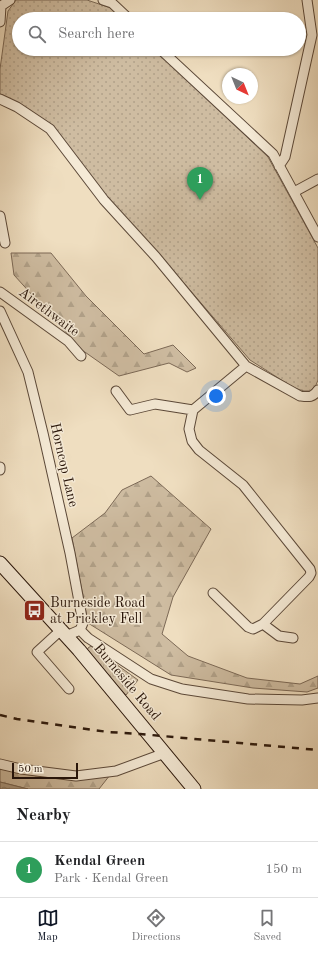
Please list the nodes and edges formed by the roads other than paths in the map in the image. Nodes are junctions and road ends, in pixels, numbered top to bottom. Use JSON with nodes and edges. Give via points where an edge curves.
{"nodes":[{"id":1,"x":10,"y":0,"type":"edge"},
{"id":2,"x":307,"y":0,"type":"edge"},
{"id":3,"x":110,"y":1,"type":"edge"},
{"id":4,"x":1,"y":6,"type":"edge"},
{"id":5,"x":122,"y":12,"type":"edge"},
{"id":6,"x":0,"y":22,"type":"edge"},
{"id":7,"x":168,"y":56,"type":"edge"},
{"id":8,"x":0,"y":99,"type":"edge"},
{"id":9,"x":279,"y":166,"type":"junction"},
{"id":10,"x":318,"y":179,"type":"edge"},
{"id":11,"x":294,"y":192,"type":"junction"},
{"id":12,"x":0,"y":216,"type":"edge"},
{"id":13,"x":318,"y":237,"type":"edge"},
{"id":14,"x":5,"y":244,"type":"dead end"},
{"id":15,"x":0,"y":292,"type":"edge"},
{"id":16,"x":0,"y":310,"type":"edge"},
{"id":17,"x":80,"y":356,"type":"dead end"},
{"id":18,"x":246,"y":366,"type":"junction"},
{"id":19,"x":318,"y":390,"type":"edge"},
{"id":20,"x":116,"y":391,"type":"dead end"},
{"id":21,"x":309,"y":397,"type":"junction"},
{"id":22,"x":318,"y":403,"type":"edge"},
{"id":23,"x":193,"y":410,"type":"junction"},
{"id":24,"x":0,"y":467,"type":"edge"},
{"id":25,"x":0,"y":470,"type":"edge"},
{"id":26,"x":0,"y":563,"type":"edge"},
{"id":27,"x":213,"y":593,"type":"dead end"},
{"id":28,"x":263,"y":624,"type":"junction"},
{"id":29,"x":80,"y":630,"type":"junction"},
{"id":30,"x":64,"y":633,"type":"junction"},
{"id":31,"x":88,"y":638,"type":"junction"},
{"id":32,"x":293,"y":638,"type":"dead end"},
{"id":33,"x":79,"y":650,"type":"junction"},
{"id":34,"x":69,"y":689,"type":"dead end"},
{"id":35,"x":318,"y":698,"type":"edge"},
{"id":36,"x":165,"y":753,"type":"junction"},
{"id":37,"x":0,"y":764,"type":"edge"},
{"id":38,"x":194,"y":789,"type":"edge"}],
"edges":[{"from":1,"to":4,"type":"street"},
{"from":2,"to":9,"type":"street","via":[[312,35],[285,157]]},
{"from":3,"to":5,"type":"street"},
{"from":4,"to":6,"type":"street"},
{"from":7,"to":9,"type":"street","via":[[273,154]]},
{"from":8,"to":18,"type":"street","via":[[50,129],[104,200],[156,256]]},
{"from":9,"to":11,"type":"street"},
{"from":10,"to":11,"type":"street"},
{"from":11,"to":13,"type":"street"},
{"from":12,"to":14,"type":"street"},
{"from":15,"to":17,"type":"street","name":"Airethwaite","via":[[68,341]]},
{"from":16,"to":29,"type":"street","name":"Horncop Lane","via":[[28,372],[71,561],[83,623]]},
{"from":18,"to":21,"type":"street","via":[[300,396]]},
{"from":18,"to":23,"type":"street"},
{"from":19,"to":21,"type":"street"},
{"from":20,"to":23,"type":"street","via":[[130,410],[155,404]]},
{"from":21,"to":22,"type":"street"},
{"from":23,"to":28,"type":"street","via":[[189,428],[192,440],[199,450],[243,485],[310,569],[309,577]]},
{"from":24,"to":25,"type":"street"},
{"from":26,"to":30,"type":"street","name":"Burneside Road"},
{"from":27,"to":28,"type":"street","via":[[248,627],[253,629]]},
{"from":28,"to":32,"type":"street","via":[[279,636]]},
{"from":29,"to":30,"type":"street"},
{"from":29,"to":31,"type":"street"},
{"from":30,"to":33,"type":"street","name":"Burneside Road"},
{"from":30,"to":34,"type":"street","via":[[37,652]]},
{"from":31,"to":33,"type":"street"},
{"from":31,"to":35,"type":"street","via":[[150,679],[182,689],[248,699]]},
{"from":33,"to":36,"type":"street","name":"Burneside Road"},
{"from":36,"to":37,"type":"street","via":[[116,770],[76,776]]},
{"from":36,"to":38,"type":"street","name":"Burneside Road"}]}
